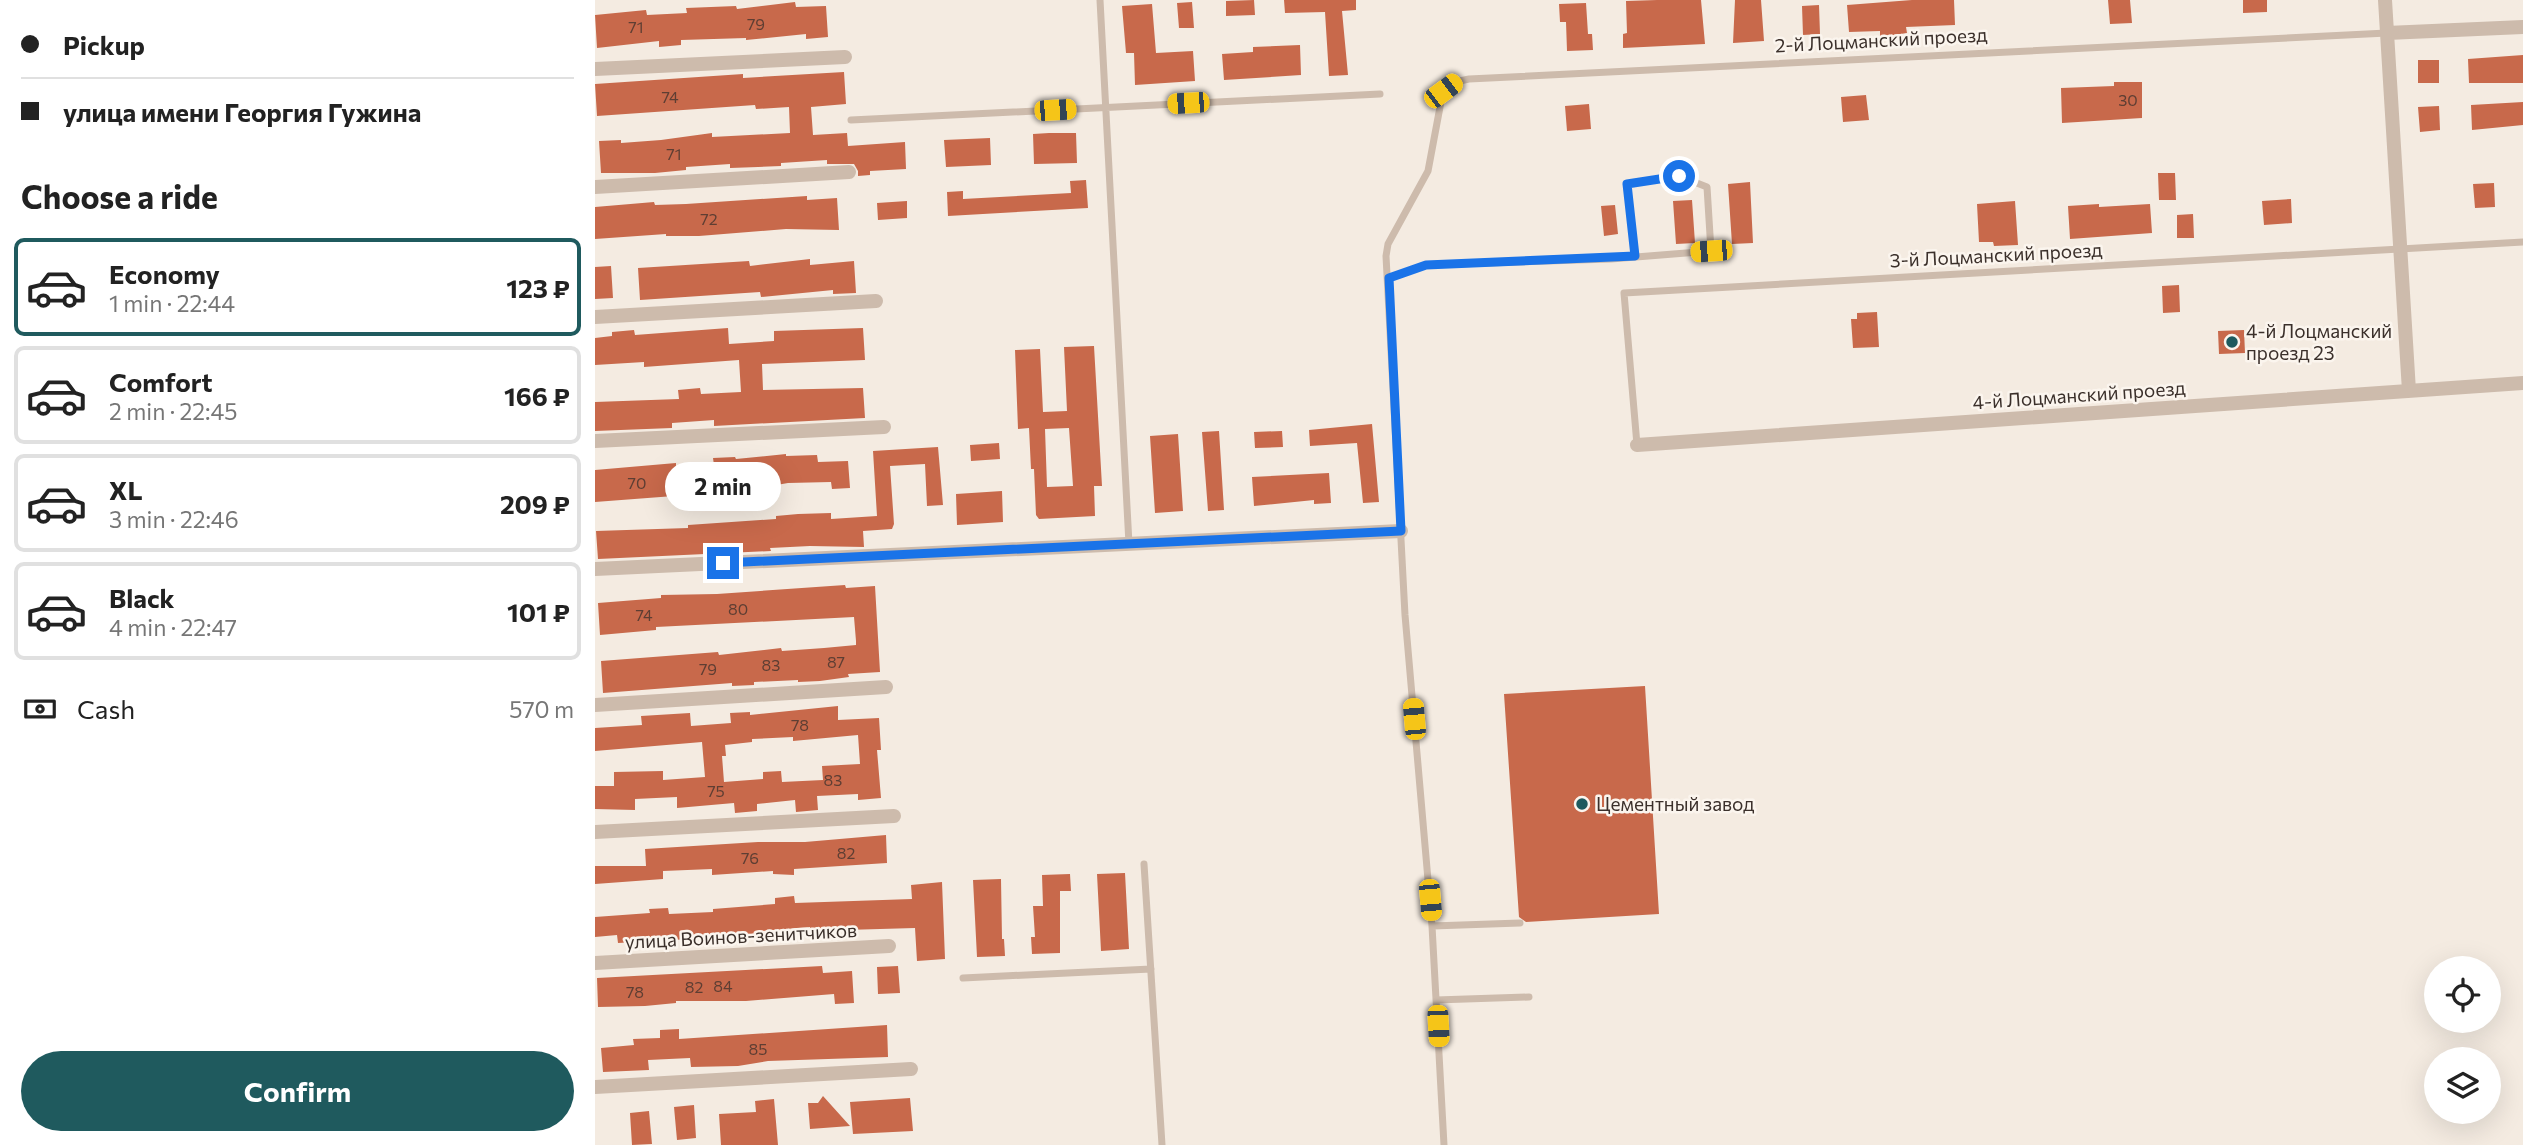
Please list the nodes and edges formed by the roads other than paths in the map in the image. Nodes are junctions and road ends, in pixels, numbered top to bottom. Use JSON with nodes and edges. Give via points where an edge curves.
{"nodes":[{"id":1,"x":1100,"y":0,"type":"edge"},
{"id":2,"x":2385,"y":0,"type":"edge"},
{"id":3,"x":2523,"y":27,"type":"edge"},
{"id":4,"x":2387,"y":33,"type":"junction"},
{"id":5,"x":845,"y":57,"type":"dead end"},
{"id":6,"x":595,"y":69,"type":"edge"},
{"id":7,"x":1380,"y":94,"type":"dead end"},
{"id":8,"x":1106,"y":107,"type":"junction"},
{"id":9,"x":851,"y":120,"type":"dead end"},
{"id":10,"x":849,"y":172,"type":"dead end"},
{"id":11,"x":595,"y":187,"type":"edge"},
{"id":12,"x":2523,"y":242,"type":"edge"},
{"id":13,"x":2402,"y":248,"type":"junction"},
{"id":14,"x":1635,"y":256,"type":"junction"},
{"id":15,"x":1389,"y":278,"type":"junction"},
{"id":16,"x":876,"y":301,"type":"dead end"},
{"id":17,"x":595,"y":317,"type":"edge"},
{"id":18,"x":2523,"y":383,"type":"edge"},
{"id":19,"x":2409,"y":391,"type":"junction"},
{"id":20,"x":884,"y":427,"type":"dead end"},
{"id":21,"x":595,"y":441,"type":"edge"},
{"id":22,"x":1637,"y":445,"type":"joint"},
{"id":23,"x":1401,"y":531,"type":"junction"},
{"id":24,"x":1129,"y":545,"type":"junction"},
{"id":25,"x":595,"y":569,"type":"edge"},
{"id":26,"x":886,"y":687,"type":"dead end"},
{"id":27,"x":595,"y":705,"type":"edge"},
{"id":28,"x":894,"y":816,"type":"dead end"},
{"id":29,"x":595,"y":832,"type":"edge"},
{"id":30,"x":1144,"y":863,"type":"dead end"},
{"id":31,"x":1520,"y":923,"type":"dead end"},
{"id":32,"x":1432,"y":926,"type":"junction"},
{"id":33,"x":890,"y":946,"type":"dead end"},
{"id":34,"x":595,"y":963,"type":"edge"},
{"id":35,"x":1151,"y":969,"type":"junction"},
{"id":36,"x":963,"y":978,"type":"dead end"},
{"id":37,"x":1529,"y":997,"type":"dead end"},
{"id":38,"x":1436,"y":1000,"type":"junction"},
{"id":39,"x":911,"y":1069,"type":"dead end"},
{"id":40,"x":595,"y":1087,"type":"edge"},
{"id":41,"x":1162,"y":1145,"type":"edge"},
{"id":42,"x":1444,"y":1145,"type":"edge"}],
"edges":[{"from":1,"to":8,"type":"lane"},
{"from":2,"to":4,"type":"street"},
{"from":3,"to":4,"type":"street","name":"2-й Лоцманский проезд"},
{"from":4,"to":13,"type":"street"},
{"from":4,"to":15,"type":"lane","name":"2-й Лоцманский проезд","via":[[1455,82],[1443,91],[1428,171],[1386,250]]},
{"from":5,"to":6,"type":"street"},
{"from":7,"to":8,"type":"lane"},
{"from":8,"to":9,"type":"lane"},
{"from":8,"to":24,"type":"lane"},
{"from":10,"to":11,"type":"street"},
{"from":12,"to":13,"type":"lane","name":"3-й Лоцманский проезд"},
{"from":13,"to":19,"type":"street"},
{"from":13,"to":22,"type":"lane","name":"3-й Лоцманский проезд","via":[[1624,293]]},
{"from":14,"to":14,"type":"lane","via":[[1711,251],[1707,187],[1679,176],[1627,184]]},
{"from":14,"to":15,"type":"lane","via":[[1426,265]]},
{"from":15,"to":23,"type":"lane","name":"2-й Лоцманский проезд"},
{"from":16,"to":17,"type":"street"},
{"from":18,"to":19,"type":"street","name":"4-й Лоцманский проезд"},
{"from":19,"to":22,"type":"street","name":"4-й Лоцманский проезд"},
{"from":20,"to":21,"type":"street"},
{"from":23,"to":24,"type":"street"},
{"from":23,"to":32,"type":"lane","name":"2-й Лоцманский проезд"},
{"from":24,"to":25,"type":"street"},
{"from":26,"to":27,"type":"street"},
{"from":28,"to":29,"type":"street"},
{"from":30,"to":35,"type":"lane"},
{"from":31,"to":32,"type":"lane"},
{"from":32,"to":38,"type":"lane","name":"2-й Лоцманский проезд"},
{"from":33,"to":34,"type":"street","name":"улица Воинов-зенитчиков"},
{"from":35,"to":36,"type":"lane"},
{"from":35,"to":41,"type":"lane"},
{"from":37,"to":38,"type":"lane"},
{"from":38,"to":42,"type":"lane","name":"2-й Лоцманский проезд"},
{"from":39,"to":40,"type":"street"}]}
